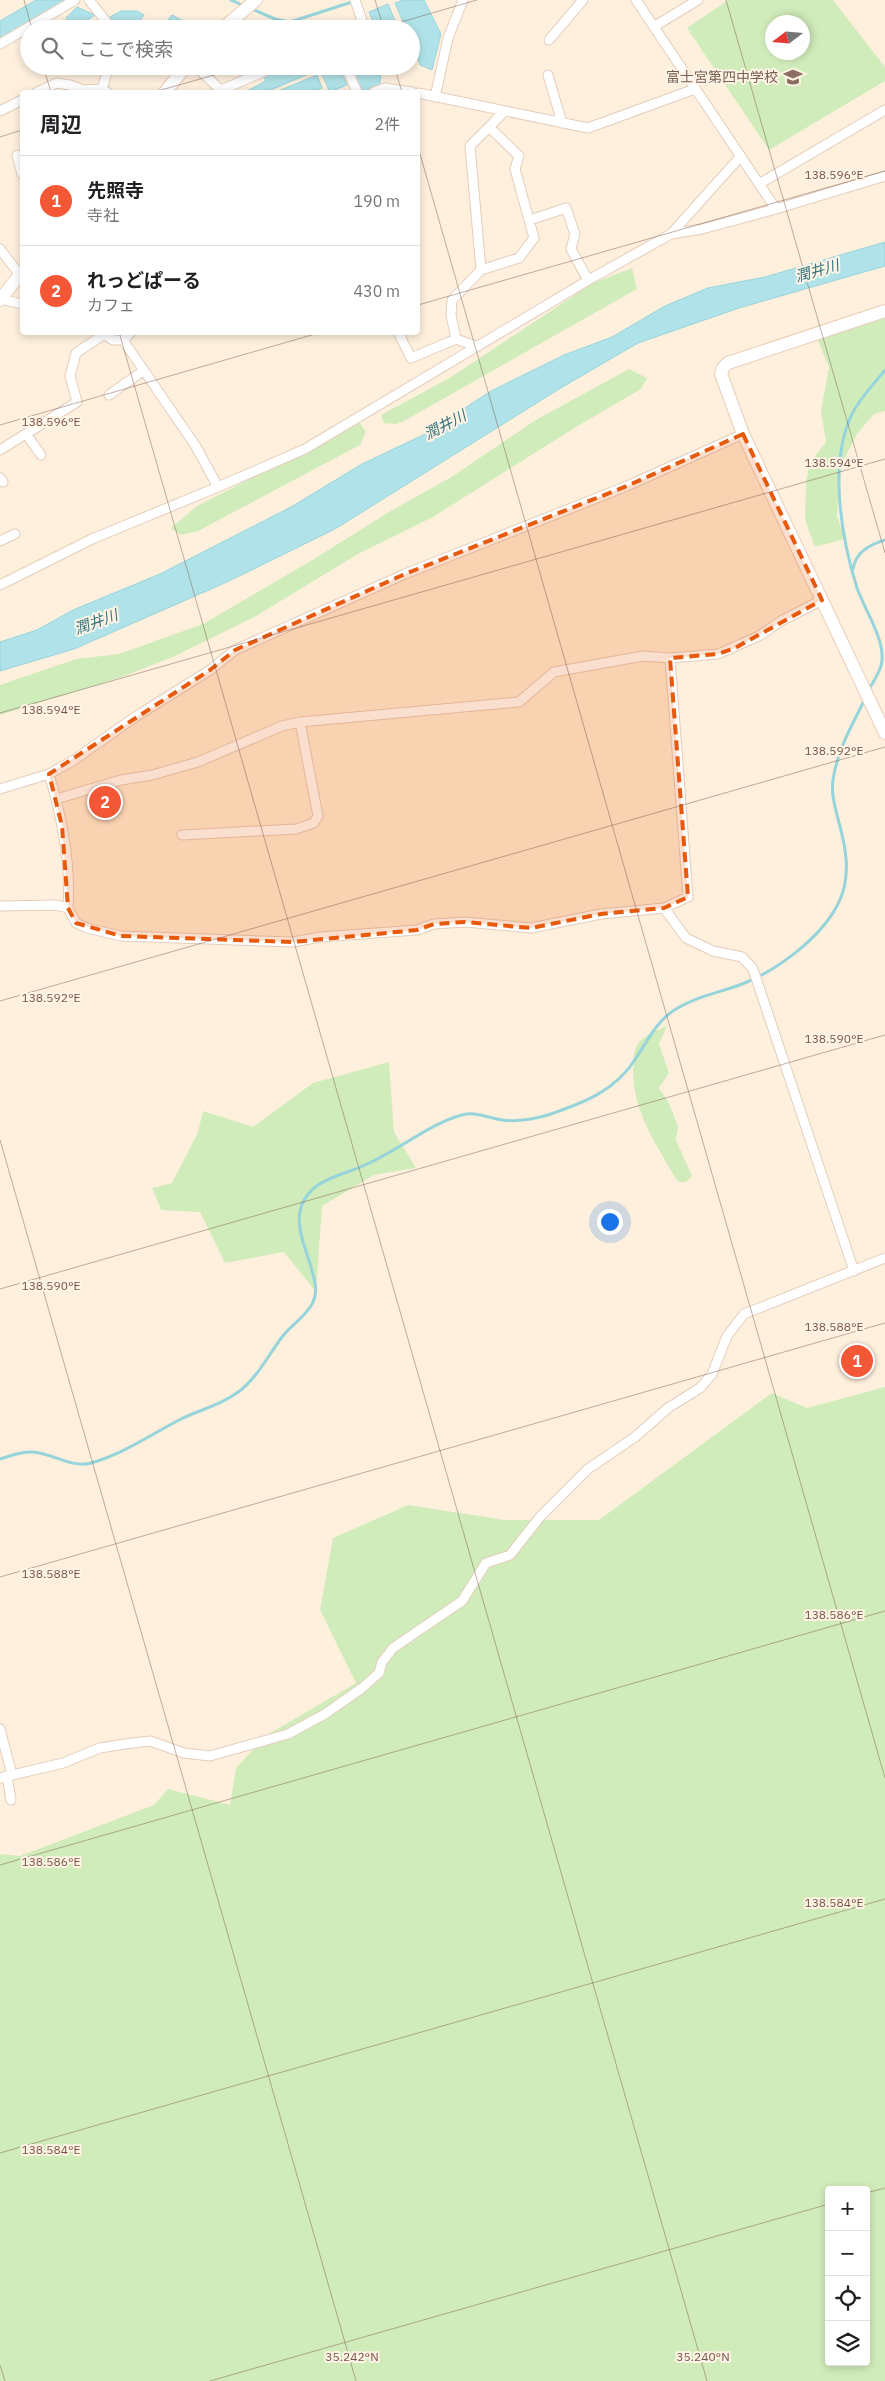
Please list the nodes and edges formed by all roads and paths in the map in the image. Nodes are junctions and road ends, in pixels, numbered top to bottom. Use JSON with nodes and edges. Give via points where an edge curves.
{"nodes":[{"id":1,"x":76,"y":0,"type":"edge"},
{"id":2,"x":89,"y":0,"type":"edge"},
{"id":3,"x":256,"y":0,"type":"edge"},
{"id":4,"x":355,"y":0,"type":"edge"},
{"id":5,"x":463,"y":0,"type":"edge"},
{"id":6,"x":583,"y":0,"type":"edge"},
{"id":7,"x":636,"y":0,"type":"edge"},
{"id":8,"x":698,"y":0,"type":"edge"},
{"id":9,"x":41,"y":20,"type":"edge"},
{"id":10,"x":105,"y":20,"type":"edge"},
{"id":11,"x":233,"y":20,"type":"edge"},
{"id":12,"x":362,"y":20,"type":"edge"},
{"id":13,"x":655,"y":26,"type":"junction"},
{"id":14,"x":20,"y":32,"type":"edge"},
{"id":15,"x":549,"y":40,"type":"dead end"},
{"id":16,"x":0,"y":44,"type":"edge"},
{"id":17,"x":107,"y":75,"type":"edge"},
{"id":18,"x":179,"y":75,"type":"edge"},
{"id":19,"x":205,"y":75,"type":"edge"},
{"id":20,"x":257,"y":75,"type":"edge"},
{"id":21,"x":349,"y":75,"type":"edge"},
{"id":22,"x":548,"y":75,"type":"dead end"},
{"id":23,"x":694,"y":89,"type":"junction"},
{"id":24,"x":41,"y":90,"type":"edge"},
{"id":25,"x":83,"y":90,"type":"edge"},
{"id":26,"x":83,"y":90,"type":"edge"},
{"id":27,"x":104,"y":90,"type":"edge"},
{"id":28,"x":167,"y":90,"type":"edge"},
{"id":29,"x":221,"y":90,"type":"edge"},
{"id":30,"x":224,"y":90,"type":"edge"},
{"id":31,"x":355,"y":90,"type":"edge"},
{"id":32,"x":380,"y":90,"type":"edge"},
{"id":33,"x":398,"y":90,"type":"edge"},
{"id":34,"x":420,"y":94,"type":"edge"},
{"id":35,"x":436,"y":97,"type":"junction"},
{"id":36,"x":20,"y":101,"type":"edge"},
{"id":37,"x":0,"y":110,"type":"edge"},
{"id":38,"x":885,"y":110,"type":"edge"},
{"id":39,"x":504,"y":112,"type":"junction"},
{"id":40,"x":562,"y":123,"type":"junction"},
{"id":41,"x":489,"y":127,"type":"junction"},
{"id":42,"x":17,"y":155,"type":"dead end"},
{"id":43,"x":740,"y":156,"type":"junction"},
{"id":44,"x":20,"y":166,"type":"edge"},
{"id":45,"x":885,"y":176,"type":"edge"},
{"id":46,"x":759,"y":184,"type":"junction"},
{"id":47,"x":776,"y":209,"type":"junction"},
{"id":48,"x":530,"y":220,"type":"junction"},
{"id":49,"x":670,"y":234,"type":"junction"},
{"id":50,"x":0,"y":248,"type":"edge"},
{"id":51,"x":481,"y":270,"type":"junction"},
{"id":52,"x":20,"y":272,"type":"edge"},
{"id":53,"x":20,"y":274,"type":"edge"},
{"id":54,"x":588,"y":280,"type":"junction"},
{"id":55,"x":0,"y":300,"type":"edge"},
{"id":56,"x":20,"y":304,"type":"edge"},
{"id":57,"x":885,"y":311,"type":"edge"},
{"id":58,"x":101,"y":335,"type":"edge"},
{"id":59,"x":104,"y":335,"type":"edge"},
{"id":60,"x":128,"y":335,"type":"edge"},
{"id":61,"x":400,"y":335,"type":"edge"},
{"id":62,"x":456,"y":339,"type":"junction"},
{"id":63,"x":123,"y":340,"type":"junction"},
{"id":64,"x":476,"y":346,"type":"junction"},
{"id":65,"x":143,"y":371,"type":"junction"},
{"id":66,"x":109,"y":395,"type":"dead end"},
{"id":67,"x":26,"y":434,"type":"junction"},
{"id":68,"x":744,"y":434,"type":"junction"},
{"id":69,"x":0,"y":450,"type":"edge"},
{"id":70,"x":41,"y":455,"type":"dead end"},
{"id":71,"x":218,"y":487,"type":"junction"},
{"id":72,"x":15,"y":534,"type":"dead end"},
{"id":73,"x":0,"y":541,"type":"edge"},
{"id":74,"x":0,"y":585,"type":"edge"},
{"id":75,"x":822,"y":600,"type":"junction"},
{"id":76,"x":670,"y":658,"type":"junction"},
{"id":77,"x":300,"y":722,"type":"junction"},
{"id":78,"x":885,"y":733,"type":"edge"},
{"id":79,"x":48,"y":774,"type":"junction"},
{"id":80,"x":0,"y":789,"type":"edge"},
{"id":81,"x":56,"y":798,"type":"junction"},
{"id":82,"x":182,"y":835,"type":"dead end"},
{"id":83,"x":0,"y":906,"type":"edge"},
{"id":84,"x":68,"y":908,"type":"junction"},
{"id":85,"x":664,"y":908,"type":"junction"},
{"id":86,"x":885,"y":1258,"type":"edge"},
{"id":87,"x":854,"y":1271,"type":"junction"},
{"id":88,"x":0,"y":1729,"type":"edge"},
{"id":89,"x":6,"y":1776,"type":"edge"},
{"id":90,"x":11,"y":1800,"type":"dead end"}],
"edges":[{"from":1,"to":9,"type":"street"},
{"from":2,"to":10,"type":"street"},
{"from":3,"to":11,"type":"street"},
{"from":4,"to":12,"type":"street"},
{"from":5,"to":35,"type":"street","via":[[448,38]]},
{"from":6,"to":15,"type":"street"},
{"from":7,"to":13,"type":"street"},
{"from":8,"to":13,"type":"street"},
{"from":13,"to":23,"type":"street"},
{"from":14,"to":16,"type":"street"},
{"from":17,"to":27,"type":"street"},
{"from":18,"to":28,"type":"street"},
{"from":19,"to":29,"type":"street"},
{"from":20,"to":30,"type":"street"},
{"from":21,"to":31,"type":"street"},
{"from":22,"to":40,"type":"street"},
{"from":23,"to":40,"type":"street","via":[[588,128]]},
{"from":23,"to":43,"type":"street"},
{"from":24,"to":25,"type":"street","via":[[57,83]]},
{"from":26,"to":27,"type":"street"},
{"from":32,"to":33,"type":"street"},
{"from":34,"to":35,"type":"street"},
{"from":35,"to":39,"type":"street"},
{"from":36,"to":37,"type":"street"},
{"from":38,"to":46,"type":"street"},
{"from":39,"to":40,"type":"street"},
{"from":39,"to":41,"type":"street"},
{"from":41,"to":48,"type":"street","via":[[520,156],[515,169]]},
{"from":41,"to":51,"type":"street","via":[[470,146]]},
{"from":42,"to":44,"type":"street"},
{"from":43,"to":46,"type":"street"},
{"from":43,"to":49,"type":"street"},
{"from":45,"to":47,"type":"street"},
{"from":46,"to":47,"type":"street"},
{"from":47,"to":49,"type":"street"},
{"from":48,"to":51,"type":"street","via":[[534,238],[519,258]]},
{"from":48,"to":54,"type":"street","via":[[566,208],[575,234],[571,249]]},
{"from":49,"to":54,"type":"street"},
{"from":50,"to":52,"type":"street"},
{"from":51,"to":62,"type":"street","via":[[452,300],[451,315]]},
{"from":53,"to":55,"type":"street"},
{"from":54,"to":64,"type":"street"},
{"from":55,"to":56,"type":"street"},
{"from":57,"to":68,"type":"street","via":[[728,363],[721,374]]},
{"from":58,"to":67,"type":"street","via":[[76,353],[70,376],[77,402]]},
{"from":59,"to":63,"type":"street","via":[[113,340]]},
{"from":60,"to":63,"type":"street"},
{"from":61,"to":62,"type":"street","via":[[411,358]]},
{"from":62,"to":64,"type":"street"},
{"from":63,"to":65,"type":"street"},
{"from":64,"to":71,"type":"street","via":[[305,449]]},
{"from":65,"to":66,"type":"street"},
{"from":65,"to":71,"type":"street","via":[[195,445]]},
{"from":67,"to":69,"type":"street"},
{"from":67,"to":70,"type":"street"},
{"from":68,"to":75,"type":"street"},
{"from":68,"to":79,"type":"street","via":[[609,494],[405,574],[235,650],[210,670]]},
{"from":71,"to":74,"type":"street","via":[[92,539]]},
{"from":72,"to":73,"type":"street"},
{"from":75,"to":76,"type":"street","via":[[735,648],[718,654]]},
{"from":75,"to":78,"type":"street"},
{"from":76,"to":77,"type":"street","via":[[643,656],[554,672],[519,702]]},
{"from":76,"to":85,"type":"street","via":[[688,896]]},
{"from":77,"to":81,"type":"street","via":[[282,726],[198,762]]},
{"from":77,"to":82,"type":"street","via":[[318,816],[314,823],[296,829]]},
{"from":79,"to":80,"type":"street"},
{"from":79,"to":81,"type":"street"},
{"from":81,"to":84,"type":"street","via":[[70,888]]},
{"from":83,"to":84,"type":"street","via":[[55,905]]},
{"from":84,"to":85,"type":"street","via":[[76,923],[120,936],[293,942],[466,922],[531,928],[601,914]]},
{"from":85,"to":87,"type":"street","via":[[686,938],[713,951],[742,957],[753,969]]},
{"from":86,"to":87,"type":"street"},
{"from":87,"to":89,"type":"street","via":[[744,1314],[727,1336],[712,1374],[700,1388],[668,1408],[635,1437],[588,1469],[540,1517],[510,1555],[486,1563],[462,1601],[393,1648],[378,1673],[325,1714],[288,1734],[210,1756],[184,1753],[150,1741],[100,1748],[63,1764]]},
{"from":88,"to":89,"type":"street"},
{"from":89,"to":90,"type":"street"}]}
